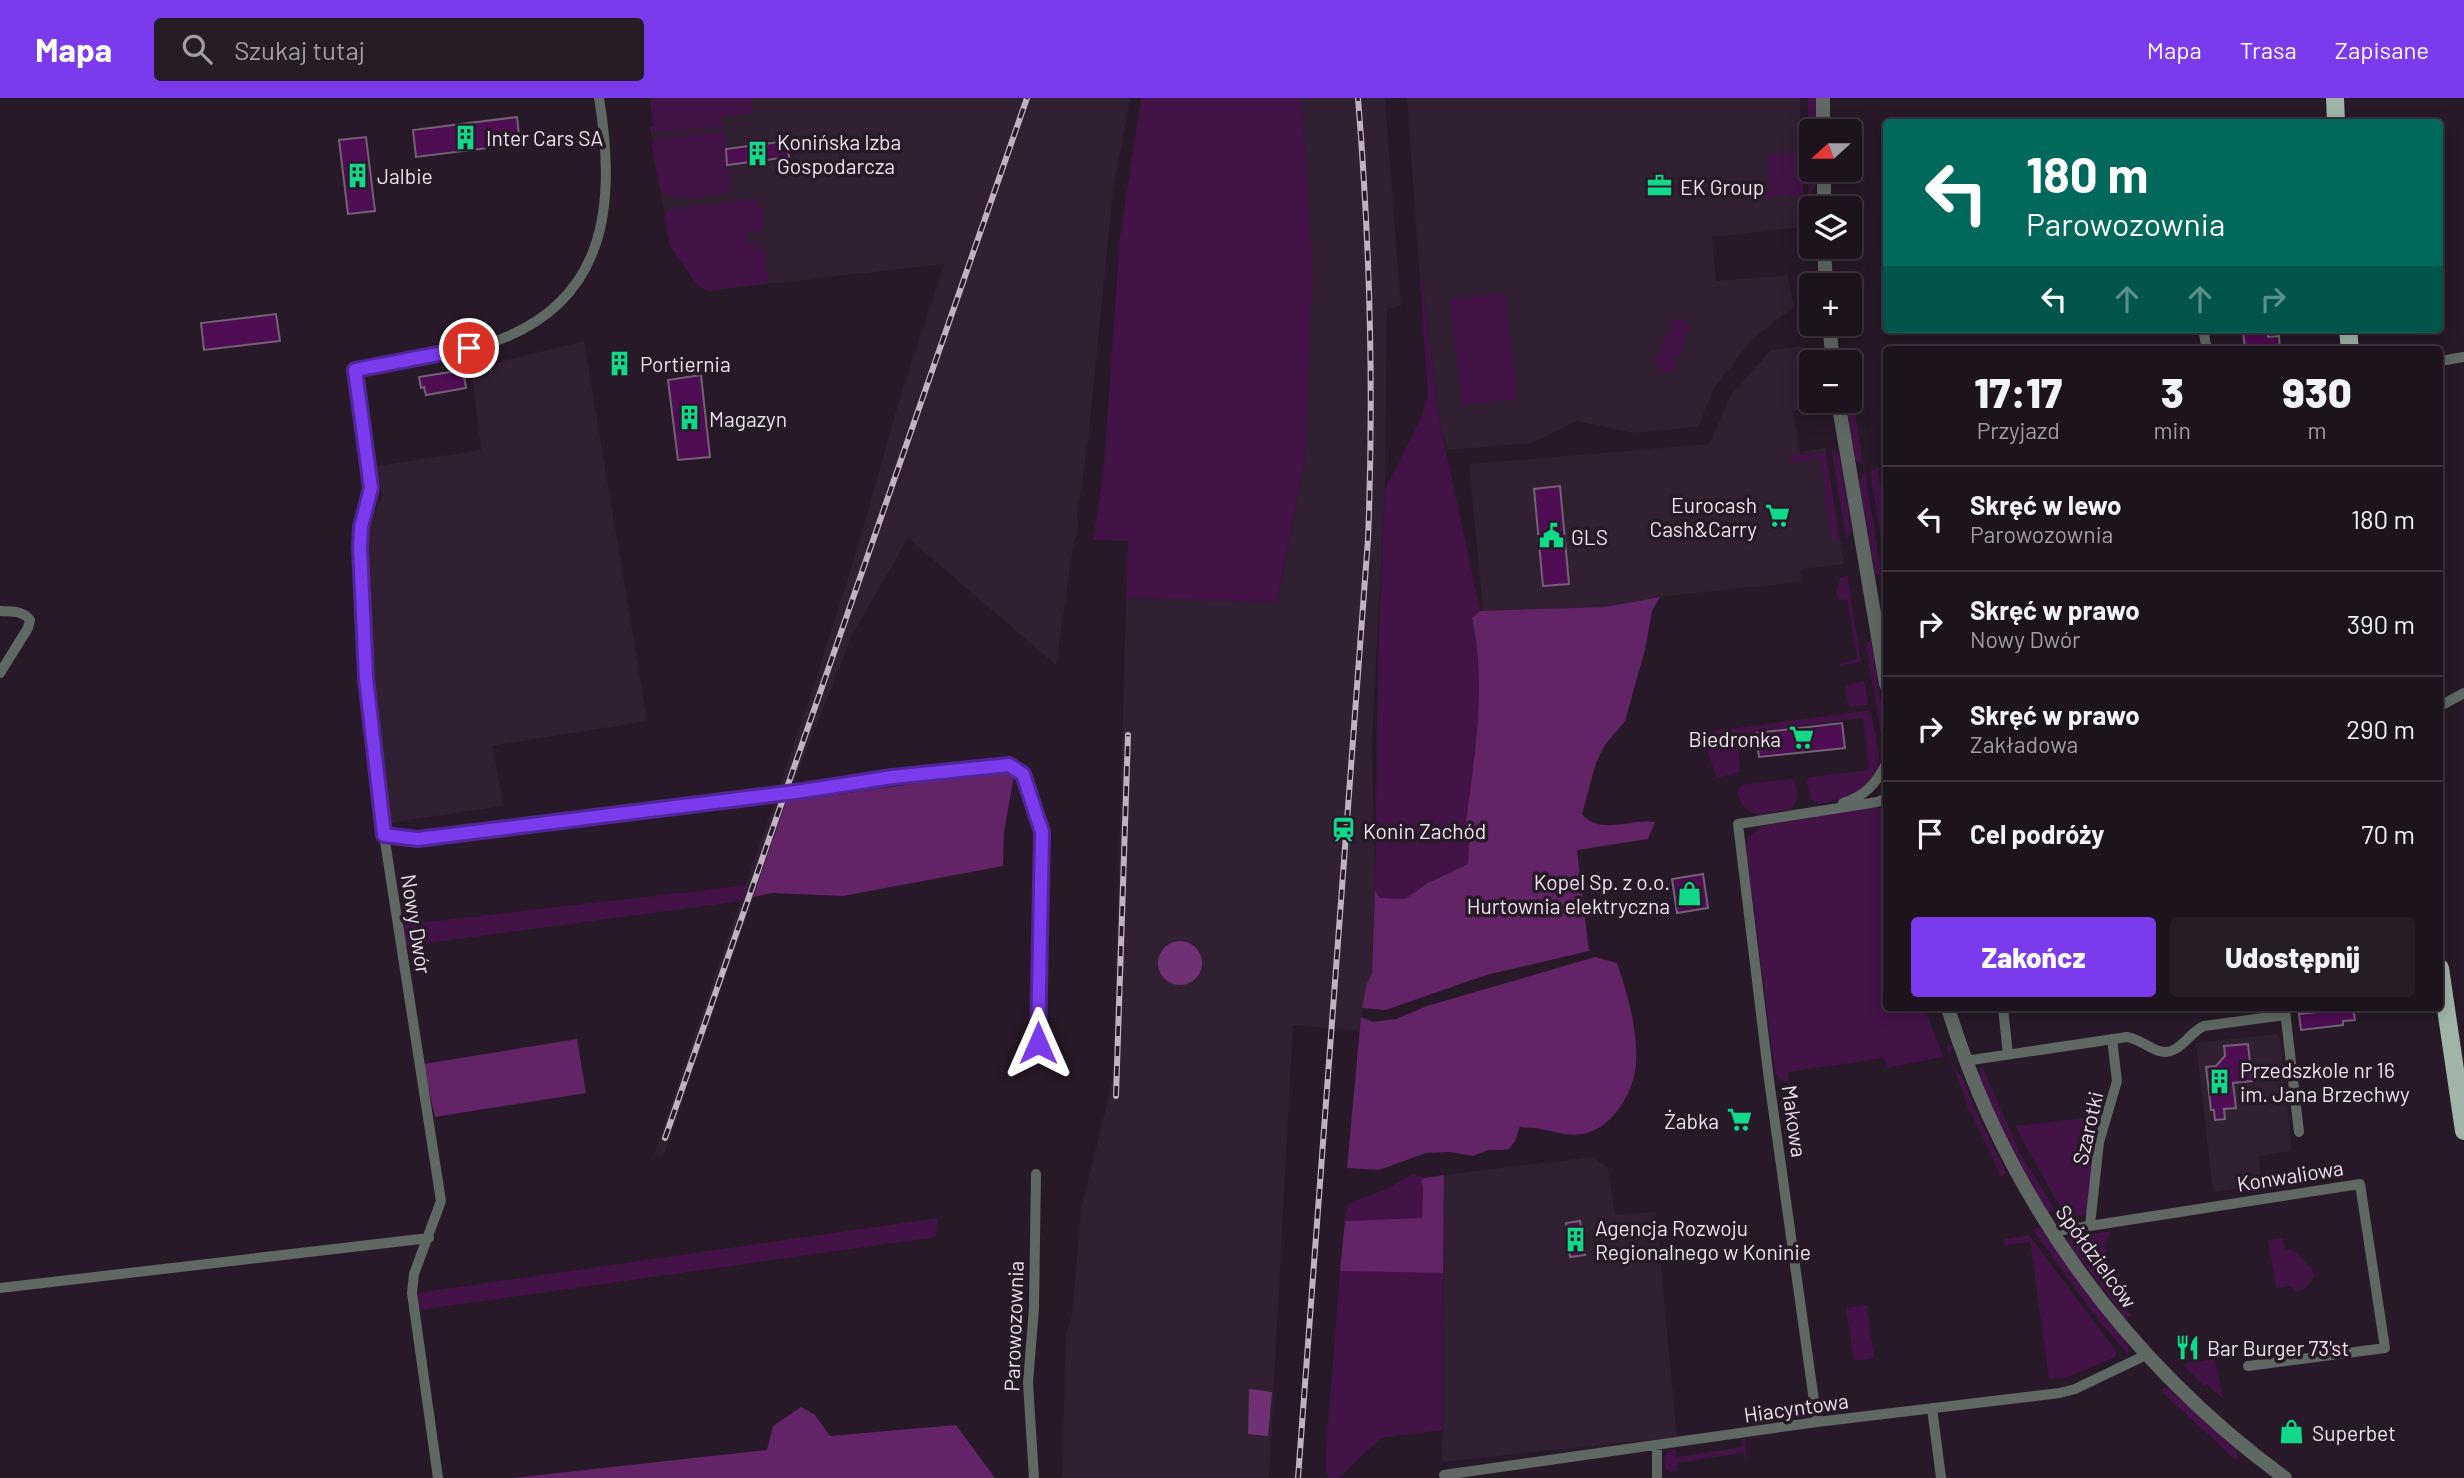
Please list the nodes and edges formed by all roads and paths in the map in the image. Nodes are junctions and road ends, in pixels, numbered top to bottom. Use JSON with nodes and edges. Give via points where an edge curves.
{"nodes":[{"id":1,"x":599,"y":98,"type":"edge"},
{"id":2,"x":1823,"y":98,"type":"edge"},
{"id":3,"x":2335,"y":98,"type":"edge"},
{"id":4,"x":1824,"y":119,"type":"edge"},
{"id":5,"x":2336,"y":119,"type":"edge"},
{"id":6,"x":2464,"y":358,"type":"edge"},
{"id":7,"x":2443,"y":361,"type":"edge"},
{"id":8,"x":1840,"y":413,"type":"edge"},
{"id":9,"x":0,"y":611,"type":"edge"},
{"id":10,"x":1883,"y":666,"type":"edge"},
{"id":11,"x":0,"y":673,"type":"edge"},
{"id":12,"x":2464,"y":693,"type":"edge"},
{"id":13,"x":2443,"y":704,"type":"edge"},
{"id":14,"x":1881,"y":784,"type":"edge"},
{"id":15,"x":1883,"y":802,"type":"edge"},
{"id":16,"x":1821,"y":810,"type":"junction"},
{"id":17,"x":384,"y":835,"type":"junction"},
{"id":18,"x":2443,"y":988,"type":"edge"},
{"id":19,"x":1949,"y":1011,"type":"edge"},
{"id":20,"x":2003,"y":1011,"type":"edge"},
{"id":21,"x":2285,"y":1012,"type":"edge"},
{"id":22,"x":2112,"y":1039,"type":"junction"},
{"id":23,"x":1038,"y":1043,"type":"dead end"},
{"id":24,"x":2008,"y":1055,"type":"junction"},
{"id":25,"x":1965,"y":1061,"type":"junction"},
{"id":26,"x":2464,"y":1131,"type":"edge"},
{"id":27,"x":2299,"y":1132,"type":"dead end"},
{"id":28,"x":1036,"y":1174,"type":"dead end"},
{"id":29,"x":2090,"y":1225,"type":"junction"},
{"id":30,"x":2051,"y":1232,"type":"junction"},
{"id":31,"x":429,"y":1238,"type":"junction"},
{"id":32,"x":0,"y":1289,"type":"edge"},
{"id":33,"x":2147,"y":1355,"type":"junction"},
{"id":34,"x":2248,"y":1366,"type":"dead end"},
{"id":35,"x":1932,"y":1408,"type":"junction"},
{"id":36,"x":1817,"y":1423,"type":"junction"},
{"id":37,"x":1657,"y":1446,"type":"junction"},
{"id":38,"x":1444,"y":1476,"type":"edge"},
{"id":39,"x":438,"y":1478,"type":"edge"},
{"id":40,"x":1034,"y":1478,"type":"edge"},
{"id":41,"x":1657,"y":1478,"type":"edge"},
{"id":42,"x":1941,"y":1478,"type":"edge"},
{"id":43,"x":2285,"y":1478,"type":"edge"}],
"edges":[{"from":1,"to":17,"type":"street","name":"Nowy Dwór","via":[[607,163],[605,211],[587,264],[565,296],[534,321],[497,340],[355,370],[371,488],[360,548],[366,678]]},
{"from":2,"to":4,"type":"street"},
{"from":3,"to":5,"type":"main road"},
{"from":6,"to":7,"type":"street"},
{"from":8,"to":10,"type":"street"},
{"from":9,"to":11,"type":"street","via":[[25,614],[30,620]]},
{"from":12,"to":13,"type":"street"},
{"from":14,"to":16,"type":"street"},
{"from":15,"to":16,"type":"street"},
{"from":16,"to":36,"type":"street","name":"Makowa","via":[[1738,824]]},
{"from":17,"to":23,"type":"street","via":[[418,839],[1009,765],[1023,774],[1042,832]]},
{"from":17,"to":31,"type":"street","name":"Nowy Dwór","via":[[441,1201]]},
{"from":18,"to":26,"type":"main road"},
{"from":19,"to":25,"type":"street","name":"Spółdzielców"},
{"from":20,"to":24,"type":"street"},
{"from":21,"to":22,"type":"street","via":[[2204,1026],[2167,1051],[2136,1038]]},
{"from":21,"to":27,"type":"street","name":"Konwaliowa"},
{"from":22,"to":24,"type":"street"},
{"from":22,"to":29,"type":"street","name":"Szarotki","via":[[2117,1081],[2099,1142]]},
{"from":24,"to":25,"type":"street"},
{"from":25,"to":30,"type":"street","name":"Spółdzielców","via":[[2001,1146]]},
{"from":28,"to":40,"type":"street","name":"Parowozownia","via":[[1028,1383]]},
{"from":29,"to":30,"type":"street","name":"Konwaliowa"},
{"from":29,"to":34,"type":"street","name":"Konwaliowa","via":[[2360,1184],[2385,1348]]},
{"from":30,"to":33,"type":"street","name":"Spółdzielców"},
{"from":31,"to":32,"type":"street"},
{"from":31,"to":39,"type":"street","name":"Nowy Dwór","via":[[414,1274],[412,1293]]},
{"from":33,"to":35,"type":"street","name":"Hiacyntowa","via":[[2060,1393]]},
{"from":33,"to":43,"type":"street","name":"Spółdzielców","via":[[2186,1396]]},
{"from":35,"to":36,"type":"street","name":"Hiacyntowa"},
{"from":35,"to":42,"type":"street"},
{"from":36,"to":37,"type":"street","name":"Hiacyntowa"},
{"from":37,"to":38,"type":"street","name":"Hiacyntowa"},
{"from":37,"to":41,"type":"street"}]}
